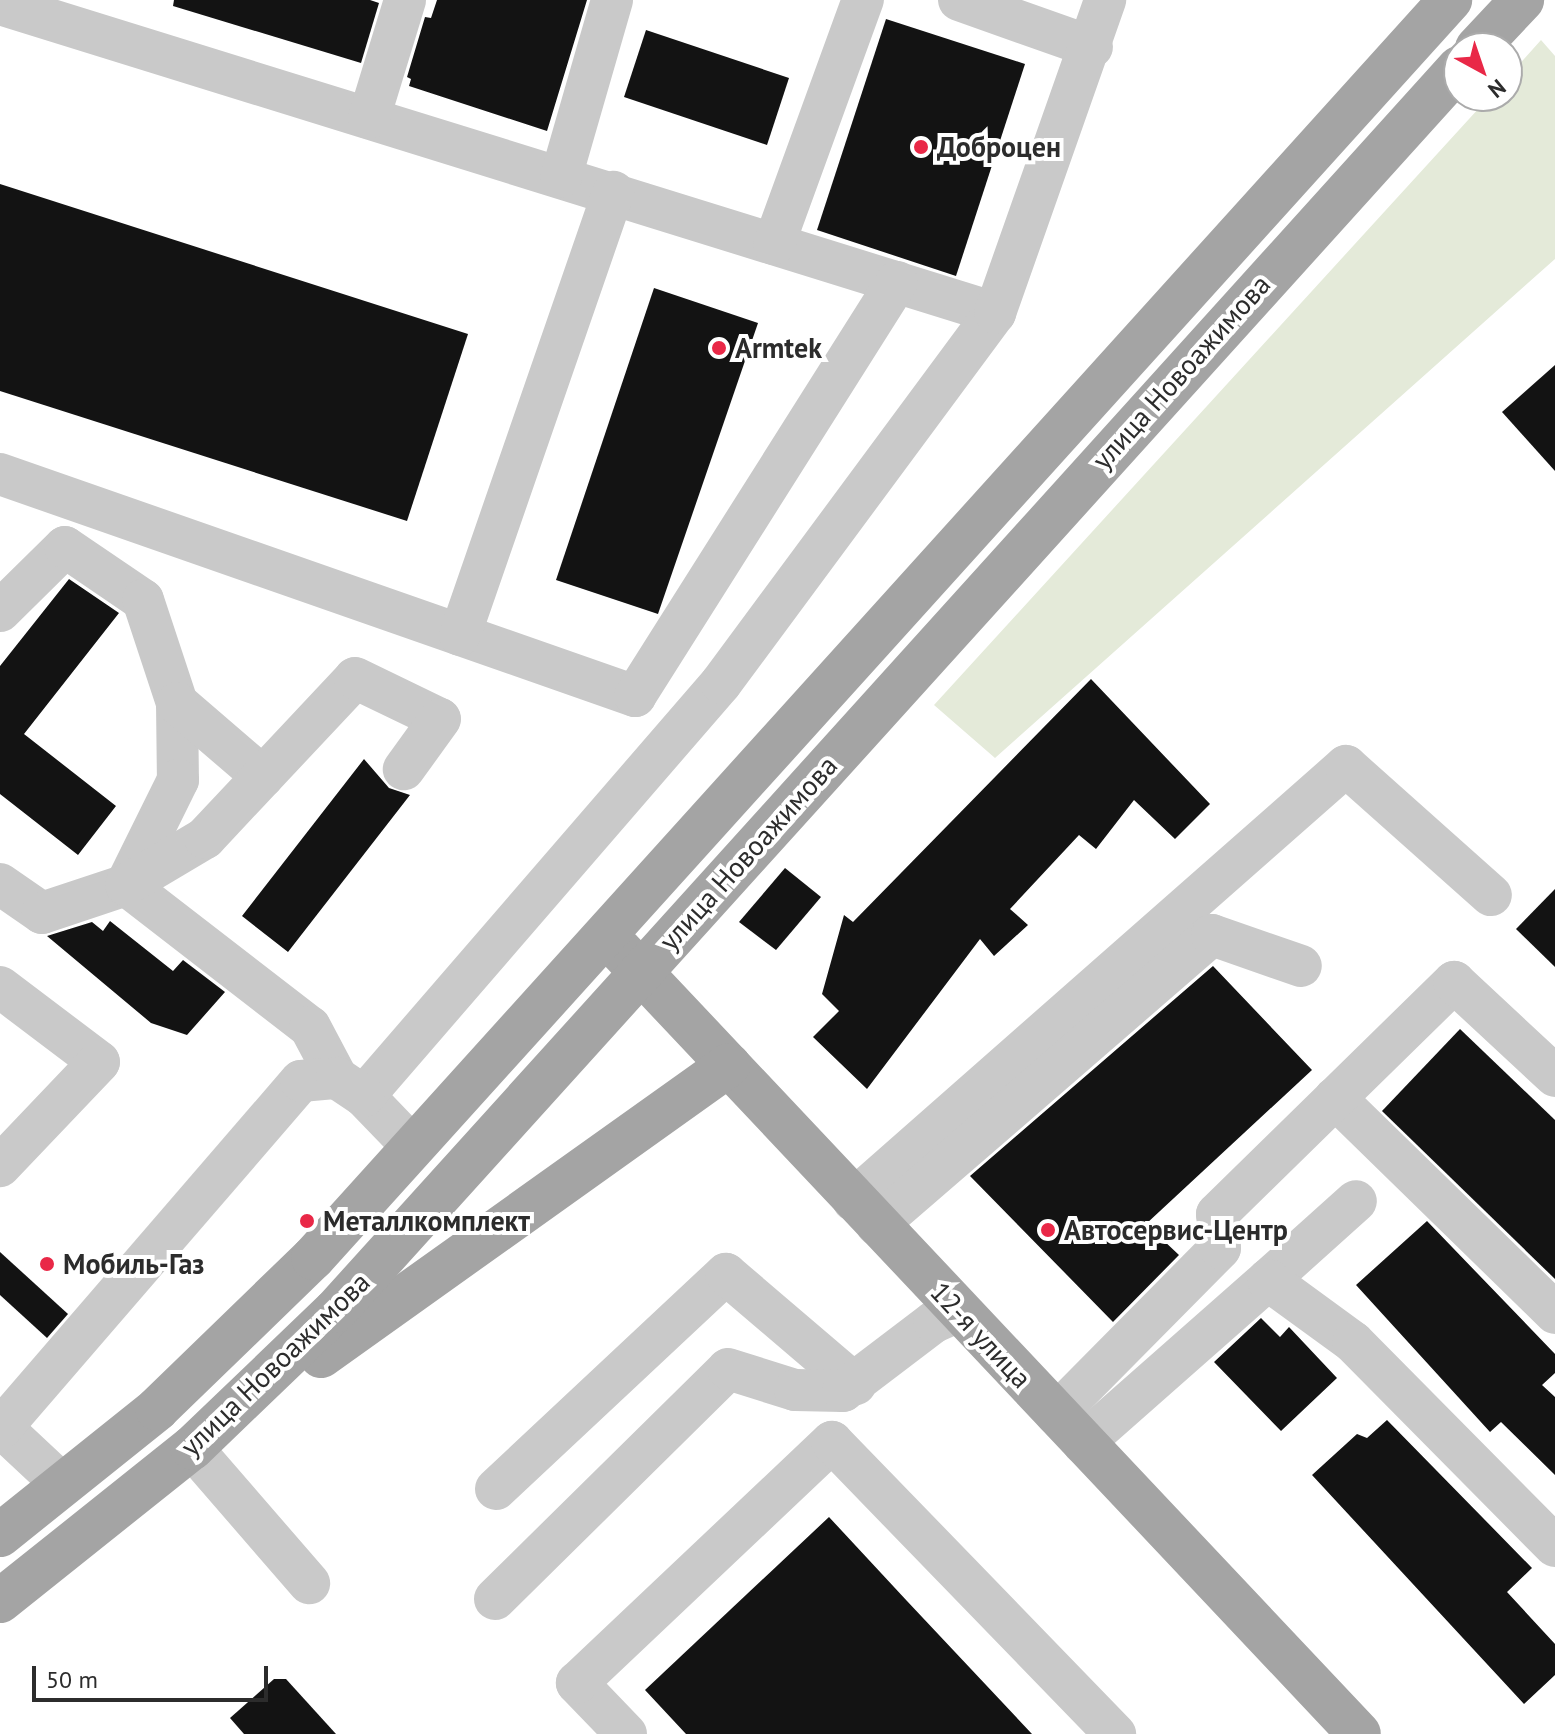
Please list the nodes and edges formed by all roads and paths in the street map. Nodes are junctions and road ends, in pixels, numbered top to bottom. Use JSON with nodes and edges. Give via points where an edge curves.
{"nodes":[{"id":1,"x":405,"y":0,"type":"edge"},
{"id":2,"x":612,"y":0,"type":"edge"},
{"id":3,"x":863,"y":0,"type":"edge"},
{"id":4,"x":959,"y":0,"type":"edge"},
{"id":5,"x":1105,"y":0,"type":"edge"},
{"id":6,"x":1450,"y":0,"type":"edge"},
{"id":7,"x":1522,"y":0,"type":"edge"},
{"id":8,"x":0,"y":4,"type":"edge"},
{"id":9,"x":103,"y":17,"type":"edge"},
{"id":10,"x":1493,"y":32,"type":"edge"},
{"id":11,"x":1092,"y":47,"type":"junction"},
{"id":12,"x":1443,"y":86,"type":"edge"},
{"id":13,"x":369,"y":118,"type":"junction"},
{"id":14,"x":561,"y":177,"type":"junction"},
{"id":15,"x":613,"y":192,"type":"junction"},
{"id":16,"x":774,"y":244,"type":"junction"},
{"id":17,"x":897,"y":282,"type":"junction"},
{"id":18,"x":995,"y":313,"type":"junction"},
{"id":19,"x":0,"y":474,"type":"edge"},
{"id":20,"x":0,"y":611,"type":"edge"},
{"id":21,"x":460,"y":635,"type":"junction"},
{"id":22,"x":177,"y":703,"type":"junction"},
{"id":23,"x":404,"y":769,"type":"dead end"},
{"id":24,"x":263,"y":777,"type":"junction"},
{"id":25,"x":0,"y":884,"type":"edge"},
{"id":26,"x":126,"y":885,"type":"junction"},
{"id":27,"x":1491,"y":895,"type":"dead end"},
{"id":28,"x":605,"y":934,"type":"junction"},
{"id":29,"x":1301,"y":966,"type":"dead end"},
{"id":30,"x":641,"y":971,"type":"junction"},
{"id":31,"x":0,"y":987,"type":"edge"},
{"id":32,"x":729,"y":1065,"type":"junction"},
{"id":33,"x":1555,"y":1076,"type":"edge"},
{"id":34,"x":351,"y":1087,"type":"junction"},
{"id":35,"x":1335,"y":1098,"type":"junction"},
{"id":36,"x":413,"y":1147,"type":"junction"},
{"id":37,"x":0,"y":1166,"type":"edge"},
{"id":38,"x":1356,"y":1201,"type":"dead end"},
{"id":39,"x":865,"y":1212,"type":"junction"},
{"id":40,"x":1268,"y":1280,"type":"junction"},
{"id":41,"x":959,"y":1311,"type":"junction"},
{"id":42,"x":1555,"y":1313,"type":"edge"},
{"id":43,"x":855,"y":1384,"type":"junction"},
{"id":44,"x":1,"y":1426,"type":"edge"},
{"id":45,"x":1070,"y":1428,"type":"junction"},
{"id":46,"x":192,"y":1448,"type":"junction"},
{"id":47,"x":63,"y":1485,"type":"junction"},
{"id":48,"x":496,"y":1489,"type":"dead end"},
{"id":49,"x":0,"y":1535,"type":"edge"},
{"id":50,"x":1555,"y":1546,"type":"edge"},
{"id":51,"x":309,"y":1583,"type":"dead end"},
{"id":52,"x":495,"y":1599,"type":"dead end"},
{"id":53,"x":0,"y":1601,"type":"edge"},
{"id":54,"x":626,"y":1734,"type":"edge"},
{"id":55,"x":1115,"y":1734,"type":"edge"},
{"id":56,"x":1359,"y":1734,"type":"edge"}],
"edges":[{"from":1,"to":13,"type":"lane"},
{"from":2,"to":14,"type":"lane"},
{"from":3,"to":16,"type":"lane"},
{"from":4,"to":11,"type":"lane"},
{"from":5,"to":11,"type":"lane"},
{"from":6,"to":28,"type":"main road","name":"улица Новоажимова"},
{"from":7,"to":10,"type":"main road","name":"улица Новоажимова"},
{"from":8,"to":9,"type":"lane"},
{"from":9,"to":13,"type":"lane"},
{"from":11,"to":18,"type":"lane"},
{"from":12,"to":30,"type":"main road","name":"улица Новоажимова"},
{"from":13,"to":14,"type":"lane"},
{"from":14,"to":15,"type":"lane"},
{"from":15,"to":16,"type":"lane"},
{"from":15,"to":21,"type":"lane"},
{"from":16,"to":17,"type":"lane"},
{"from":17,"to":18,"type":"lane"},
{"from":17,"to":21,"type":"lane","via":[[635,696]]},
{"from":18,"to":34,"type":"lane","via":[[721,683]]},
{"from":19,"to":21,"type":"lane"},
{"from":20,"to":22,"type":"lane","via":[[65,547],[143,600]]},
{"from":22,"to":24,"type":"lane"},
{"from":22,"to":26,"type":"lane","via":[[178,780]]},
{"from":23,"to":24,"type":"lane","via":[[440,719],[355,678]]},
{"from":24,"to":26,"type":"lane","via":[[205,838]]},
{"from":25,"to":26,"type":"lane","via":[[42,913]]},
{"from":26,"to":34,"type":"lane","via":[[310,1027]]},
{"from":27,"to":39,"type":"lane","via":[[1346,766]]},
{"from":28,"to":30,"type":"main road","name":"12-я улица"},
{"from":28,"to":36,"type":"main road","name":"улица Новоажимова"},
{"from":29,"to":39,"type":"lane","via":[[1212,935]]},
{"from":30,"to":32,"type":"main road","name":"12-я улица"},
{"from":30,"to":46,"type":"main road","name":"улица Новоажимова","via":[[346,1299]]},
{"from":31,"to":37,"type":"lane","via":[[99,1062]]},
{"from":32,"to":39,"type":"main road","name":"12-я улица"},
{"from":32,"to":46,"type":"main road"},
{"from":33,"to":35,"type":"lane","via":[[1454,982]]},
{"from":34,"to":36,"type":"lane"},
{"from":34,"to":44,"type":"lane","via":[[301,1081]]},
{"from":35,"to":42,"type":"lane"},
{"from":35,"to":45,"type":"lane","via":[[1217,1214],[1220,1248]]},
{"from":36,"to":47,"type":"main road","name":"улица Новоажимова","via":[[240,1333]]},
{"from":38,"to":40,"type":"lane"},
{"from":39,"to":41,"type":"main road","name":"12-я улица"},
{"from":40,"to":45,"type":"lane"},
{"from":40,"to":50,"type":"lane","via":[[1353,1342]]},
{"from":41,"to":43,"type":"lane","via":[[934,1322]]},
{"from":41,"to":45,"type":"main road","name":"12-я улица"},
{"from":43,"to":48,"type":"lane","via":[[726,1274]]},
{"from":43,"to":52,"type":"lane","via":[[843,1391],[795,1390],[728,1369]]},
{"from":44,"to":47,"type":"lane"},
{"from":45,"to":56,"type":"main road","name":"12-я улица"},
{"from":46,"to":51,"type":"lane"},
{"from":46,"to":53,"type":"main road","name":"улица Новоажимова"},
{"from":47,"to":49,"type":"main road","name":"улица Новоажимова"},
{"from":54,"to":55,"type":"lane","via":[[577,1683],[832,1442]]}]}
